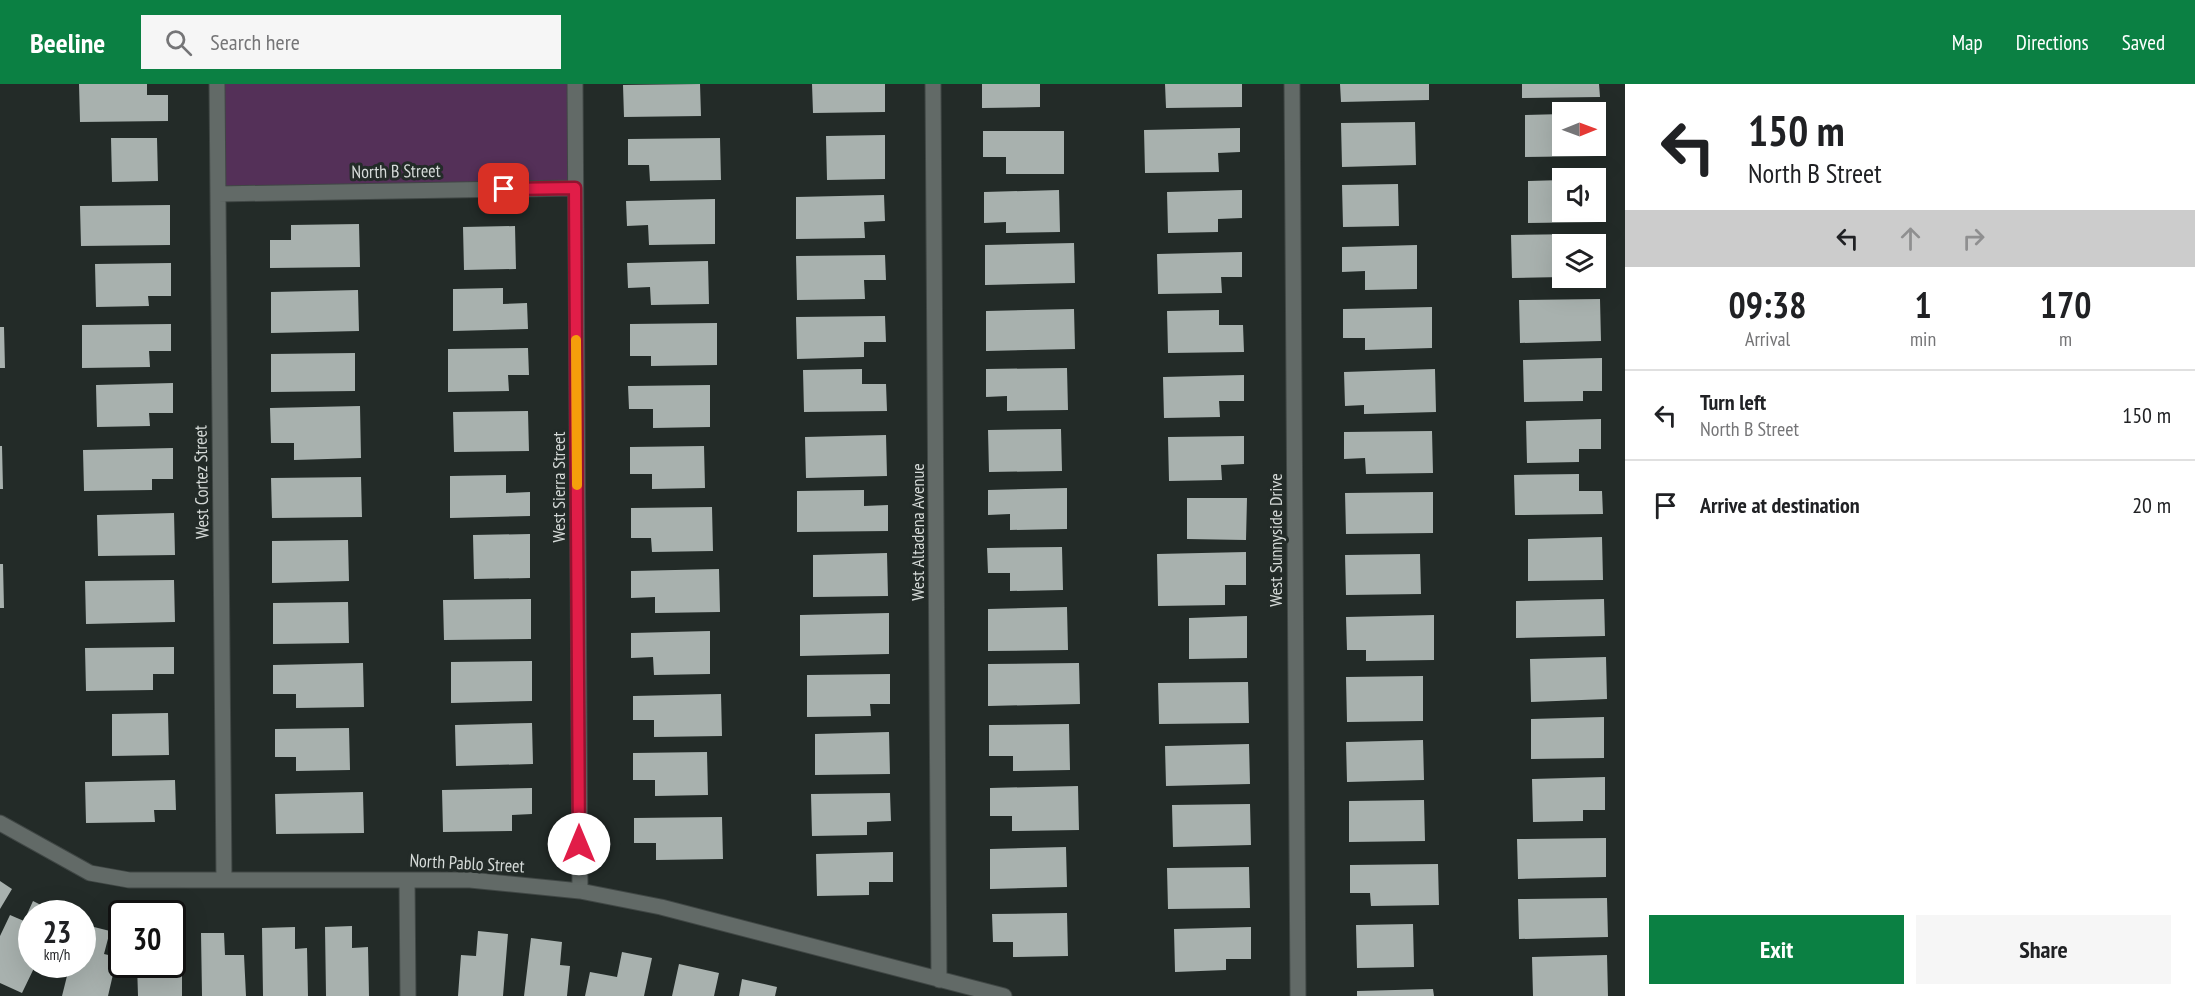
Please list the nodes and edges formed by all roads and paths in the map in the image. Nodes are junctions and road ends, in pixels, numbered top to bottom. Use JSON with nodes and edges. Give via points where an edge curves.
{"nodes":[{"id":1,"x":217,"y":84,"type":"edge"},
{"id":2,"x":575,"y":84,"type":"edge"},
{"id":3,"x":933,"y":84,"type":"edge"},
{"id":4,"x":1292,"y":84,"type":"edge"},
{"id":5,"x":575,"y":188,"type":"junction"},
{"id":6,"x":218,"y":194,"type":"junction"},
{"id":7,"x":0,"y":823,"type":"edge"},
{"id":8,"x":224,"y":879,"type":"junction"},
{"id":9,"x":406,"y":879,"type":"junction"},
{"id":10,"x":580,"y":891,"type":"junction"},
{"id":11,"x":939,"y":980,"type":"junction"},
{"id":12,"x":408,"y":996,"type":"edge"},
{"id":13,"x":1004,"y":996,"type":"edge"},
{"id":14,"x":1298,"y":996,"type":"edge"}],
"edges":[{"from":1,"to":6,"type":"street","name":"West Cortez Street"},
{"from":2,"to":5,"type":"street","name":"West Sierra Street"},
{"from":3,"to":11,"type":"street","name":"West Altadena Avenue"},
{"from":4,"to":14,"type":"street","name":"West Sunnyside Drive"},
{"from":5,"to":6,"type":"street","name":"North B Street"},
{"from":5,"to":10,"type":"street","name":"West Sierra Street"},
{"from":6,"to":8,"type":"street","name":"West Cortez Street"},
{"from":7,"to":8,"type":"street","name":"North Pablo Street","via":[[90,873],[129,880]]},
{"from":8,"to":9,"type":"street","name":"North Pablo Street"},
{"from":9,"to":10,"type":"street","name":"North Pablo Street","via":[[470,880]]},
{"from":9,"to":12,"type":"street"},
{"from":10,"to":11,"type":"street","name":"North Pablo Street","via":[[661,907]]},
{"from":11,"to":13,"type":"street","name":"North Pablo Street"}]}
